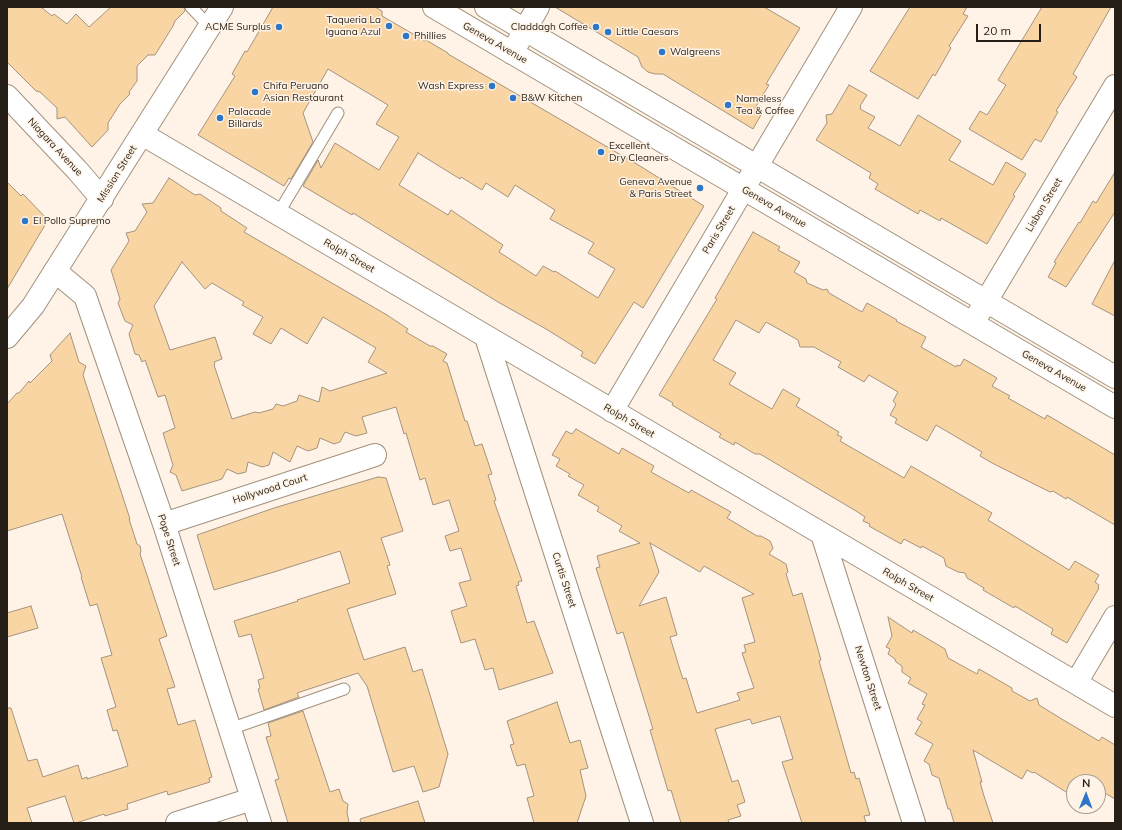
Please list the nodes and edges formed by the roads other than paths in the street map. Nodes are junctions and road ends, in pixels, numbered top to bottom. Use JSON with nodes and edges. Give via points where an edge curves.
{"nodes":[{"id":1,"x":191,"y":7,"type":"edge"},
{"id":2,"x":222,"y":7,"type":"edge"},
{"id":3,"x":434,"y":7,"type":"edge"},
{"id":4,"x":486,"y":7,"type":"edge"},
{"id":5,"x":538,"y":7,"type":"edge"},
{"id":6,"x":851,"y":7,"type":"edge"},
{"id":7,"x":210,"y":27,"type":"junction"},
{"id":8,"x":525,"y":30,"type":"junction"},
{"id":9,"x":512,"y":53,"type":"junction"},
{"id":10,"x":1115,"y":86,"type":"edge"},
{"id":11,"x":7,"y":96,"type":"edge"},
{"id":12,"x":338,"y":113,"type":"dead end"},
{"id":13,"x":142,"y":134,"type":"junction"},
{"id":14,"x":757,"y":166,"type":"junction"},
{"id":15,"x":743,"y":188,"type":"junction"},
{"id":16,"x":102,"y":199,"type":"junction"},
{"id":17,"x":278,"y":214,"type":"junction"},
{"id":18,"x":55,"y":271,"type":"junction"},
{"id":19,"x":986,"y":301,"type":"junction"},
{"id":20,"x":973,"y":323,"type":"junction"},
{"id":21,"x":7,"y":337,"type":"edge"},
{"id":22,"x":486,"y":337,"type":"junction"},
{"id":23,"x":1115,"y":377,"type":"edge"},
{"id":24,"x":1115,"y":407,"type":"edge"},
{"id":25,"x":612,"y":411,"type":"junction"},
{"id":26,"x":375,"y":455,"type":"dead end"},
{"id":27,"x":164,"y":524,"type":"junction"},
{"id":28,"x":822,"y":534,"type":"junction"},
{"id":29,"x":1115,"y":617,"type":"edge"},
{"id":30,"x":1076,"y":683,"type":"junction"},
{"id":31,"x":344,"y":689,"type":"dead end"},
{"id":32,"x":1115,"y":706,"type":"edge"},
{"id":33,"x":230,"y":729,"type":"junction"},
{"id":34,"x":252,"y":799,"type":"junction"},
{"id":35,"x":177,"y":823,"type":"edge"},
{"id":36,"x":260,"y":823,"type":"edge"},
{"id":37,"x":642,"y":823,"type":"edge"},
{"id":38,"x":914,"y":823,"type":"edge"}],
"edges":[{"from":1,"to":7,"type":"lane"},
{"from":2,"to":7,"type":"street","name":"Mission Street"},
{"from":3,"to":9,"type":"street","name":"Geneva Avenue"},
{"from":4,"to":8,"type":"street"},
{"from":5,"to":8,"type":"street"},
{"from":6,"to":14,"type":"street","name":"Paris Street"},
{"from":7,"to":13,"type":"street","name":"Mission Street"},
{"from":8,"to":9,"type":"street"},
{"from":8,"to":14,"type":"street"},
{"from":9,"to":15,"type":"street","name":"Geneva Avenue"},
{"from":10,"to":19,"type":"street","name":"Lisbon Street"},
{"from":11,"to":16,"type":"street","name":"Niagara Avenue"},
{"from":12,"to":17,"type":"lane"},
{"from":13,"to":16,"type":"street","name":"Mission Street"},
{"from":13,"to":17,"type":"street","name":"Rolph Street"},
{"from":14,"to":15,"type":"street","name":"Paris Street"},
{"from":14,"to":19,"type":"street"},
{"from":15,"to":20,"type":"street","name":"Geneva Avenue"},
{"from":15,"to":25,"type":"street","name":"Paris Street"},
{"from":16,"to":18,"type":"street","name":"Mission Street"},
{"from":17,"to":22,"type":"street","name":"Rolph Street"},
{"from":18,"to":21,"type":"street","name":"Mission Street","via":[[33,306]]},
{"from":18,"to":27,"type":"street","name":"Pope Street","via":[[85,296]]},
{"from":19,"to":20,"type":"street","name":"Lisbon Street"},
{"from":19,"to":23,"type":"street"},
{"from":20,"to":24,"type":"street","name":"Geneva Avenue"},
{"from":22,"to":25,"type":"street","name":"Rolph Street"},
{"from":22,"to":37,"type":"street","name":"Curtis Street"},
{"from":25,"to":28,"type":"street","name":"Rolph Street"},
{"from":26,"to":27,"type":"street","name":"Hollywood Court"},
{"from":27,"to":33,"type":"street","name":"Pope Street"},
{"from":28,"to":30,"type":"street","name":"Rolph Street"},
{"from":28,"to":38,"type":"street","name":"Newton Street"},
{"from":29,"to":30,"type":"street"},
{"from":30,"to":32,"type":"street","name":"Rolph Street"},
{"from":31,"to":33,"type":"lane"},
{"from":33,"to":34,"type":"street","name":"Pope Street"},
{"from":34,"to":35,"type":"street"},
{"from":34,"to":36,"type":"street","name":"Pope Street"}]}
